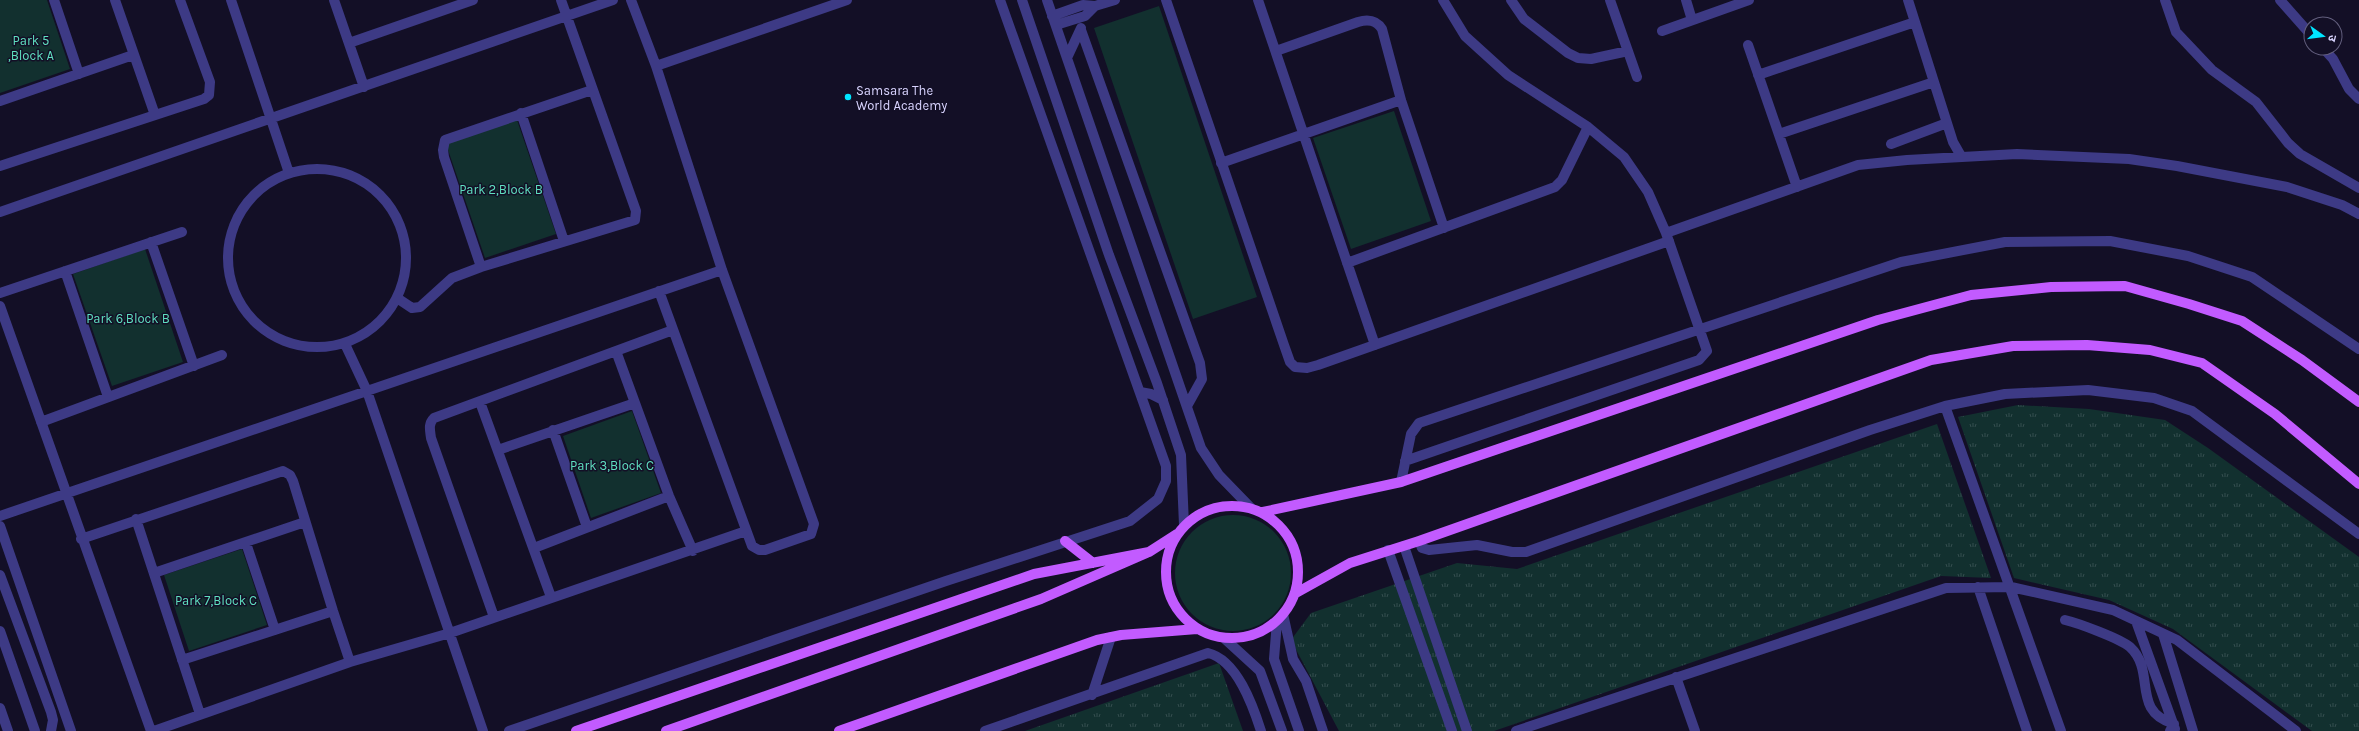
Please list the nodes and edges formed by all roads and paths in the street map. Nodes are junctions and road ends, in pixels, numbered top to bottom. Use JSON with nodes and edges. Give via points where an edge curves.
{"nodes":[{"id":1,"x":54,"y":0,"type":"edge"},
{"id":2,"x":115,"y":0,"type":"edge"},
{"id":3,"x":180,"y":0,"type":"edge"},
{"id":4,"x":231,"y":0,"type":"edge"},
{"id":5,"x":334,"y":0,"type":"edge"},
{"id":6,"x":473,"y":0,"type":"edge"},
{"id":7,"x":561,"y":0,"type":"edge"},
{"id":8,"x":613,"y":0,"type":"edge"},
{"id":9,"x":631,"y":0,"type":"edge"},
{"id":10,"x":847,"y":0,"type":"edge"},
{"id":11,"x":1000,"y":0,"type":"edge"},
{"id":12,"x":1022,"y":0,"type":"edge"},
{"id":13,"x":1047,"y":0,"type":"edge"},
{"id":14,"x":1115,"y":0,"type":"edge"},
{"id":15,"x":1166,"y":0,"type":"edge"},
{"id":16,"x":1258,"y":0,"type":"edge"},
{"id":17,"x":1443,"y":0,"type":"edge"},
{"id":18,"x":1511,"y":0,"type":"edge"},
{"id":19,"x":1610,"y":0,"type":"edge"},
{"id":20,"x":1686,"y":0,"type":"edge"},
{"id":21,"x":1749,"y":0,"type":"edge"},
{"id":22,"x":1908,"y":0,"type":"edge"},
{"id":23,"x":2164,"y":0,"type":"edge"},
{"id":24,"x":2280,"y":0,"type":"edge"},
{"id":25,"x":1075,"y":2,"type":"edge"},
{"id":26,"x":1095,"y":6,"type":"junction"},
{"id":27,"x":567,"y":16,"type":"junction"},
{"id":28,"x":1084,"y":16,"type":"junction"},
{"id":29,"x":1054,"y":20,"type":"junction"},
{"id":30,"x":1692,"y":20,"type":"junction"},
{"id":31,"x":1915,"y":22,"type":"junction"},
{"id":32,"x":2303,"y":26,"type":"edge"},
{"id":33,"x":1081,"y":30,"type":"junction"},
{"id":34,"x":1662,"y":31,"type":"dead end"},
{"id":35,"x":349,"y":44,"type":"junction"},
{"id":36,"x":1748,"y":45,"type":"dead end"},
{"id":37,"x":1276,"y":51,"type":"junction"},
{"id":38,"x":1628,"y":51,"type":"junction"},
{"id":39,"x":134,"y":54,"type":"junction"},
{"id":40,"x":2330,"y":56,"type":"edge"},
{"id":41,"x":1067,"y":58,"type":"junction"},
{"id":42,"x":656,"y":66,"type":"junction"},
{"id":43,"x":79,"y":74,"type":"junction"},
{"id":44,"x":1758,"y":75,"type":"junction"},
{"id":45,"x":1637,"y":77,"type":"dead end"},
{"id":46,"x":1934,"y":82,"type":"junction"},
{"id":47,"x":364,"y":87,"type":"junction"},
{"id":48,"x":592,"y":90,"type":"junction"},
{"id":49,"x":1401,"y":100,"type":"junction"},
{"id":50,"x":2359,"y":100,"type":"edge"},
{"id":51,"x":0,"y":101,"type":"edge"},
{"id":52,"x":521,"y":113,"type":"junction"},
{"id":53,"x":155,"y":115,"type":"junction"},
{"id":54,"x":271,"y":120,"type":"junction"},
{"id":55,"x":1947,"y":123,"type":"junction"},
{"id":56,"x":1588,"y":128,"type":"junction"},
{"id":57,"x":1304,"y":134,"type":"junction"},
{"id":58,"x":1779,"y":134,"type":"junction"},
{"id":59,"x":1891,"y":144,"type":"dead end"},
{"id":60,"x":1960,"y":156,"type":"junction"},
{"id":61,"x":1221,"y":163,"type":"junction"},
{"id":62,"x":0,"y":166,"type":"edge"},
{"id":63,"x":289,"y":173,"type":"junction"},
{"id":64,"x":1797,"y":187,"type":"junction"},
{"id":65,"x":2359,"y":188,"type":"edge"},
{"id":66,"x":0,"y":212,"type":"edge"},
{"id":67,"x":2359,"y":214,"type":"edge"},
{"id":68,"x":1444,"y":228,"type":"junction"},
{"id":69,"x":182,"y":232,"type":"dead end"},
{"id":70,"x":1668,"y":237,"type":"junction"},
{"id":71,"x":564,"y":241,"type":"junction"},
{"id":72,"x":151,"y":242,"type":"junction"},
{"id":73,"x":1347,"y":263,"type":"junction"},
{"id":74,"x":481,"y":267,"type":"junction"},
{"id":75,"x":722,"y":270,"type":"junction"},
{"id":76,"x":66,"y":271,"type":"junction"},
{"id":77,"x":659,"y":291,"type":"junction"},
{"id":78,"x":0,"y":293,"type":"edge"},
{"id":79,"x":397,"y":298,"type":"junction"},
{"id":80,"x":0,"y":306,"type":"edge"},
{"id":81,"x":1700,"y":328,"type":"junction"},
{"id":82,"x":673,"y":330,"type":"junction"},
{"id":83,"x":345,"y":344,"type":"junction"},
{"id":84,"x":1375,"y":345,"type":"junction"},
{"id":85,"x":2359,"y":349,"type":"edge"},
{"id":86,"x":616,"y":351,"type":"junction"},
{"id":87,"x":222,"y":355,"type":"dead end"},
{"id":88,"x":194,"y":366,"type":"junction"},
{"id":89,"x":367,"y":391,"type":"junction"},
{"id":90,"x":1140,"y":392,"type":"junction"},
{"id":91,"x":108,"y":397,"type":"junction"},
{"id":92,"x":1163,"y":400,"type":"junction"},
{"id":93,"x":480,"y":402,"type":"junction"},
{"id":94,"x":2359,"y":402,"type":"edge"},
{"id":95,"x":635,"y":403,"type":"junction"},
{"id":96,"x":1187,"y":406,"type":"junction"},
{"id":97,"x":1945,"y":406,"type":"junction"},
{"id":98,"x":41,"y":422,"type":"junction"},
{"id":99,"x":554,"y":430,"type":"junction"},
{"id":100,"x":498,"y":450,"type":"junction"},
{"id":101,"x":1405,"y":461,"type":"junction"},
{"id":102,"x":1401,"y":482,"type":"junction"},
{"id":103,"x":2359,"y":484,"type":"edge"},
{"id":104,"x":66,"y":492,"type":"junction"},
{"id":105,"x":669,"y":496,"type":"junction"},
{"id":106,"x":1251,"y":508,"type":"junction"},
{"id":107,"x":1263,"y":512,"type":"junction"},
{"id":108,"x":0,"y":516,"type":"edge"},
{"id":109,"x":136,"y":519,"type":"junction"},
{"id":110,"x":305,"y":522,"type":"junction"},
{"id":111,"x":0,"y":526,"type":"edge"},
{"id":112,"x":1184,"y":526,"type":"junction"},
{"id":113,"x":587,"y":527,"type":"junction"},
{"id":114,"x":746,"y":531,"type":"junction"},
{"id":115,"x":1177,"y":534,"type":"junction"},
{"id":116,"x":2359,"y":534,"type":"edge"},
{"id":117,"x":81,"y":539,"type":"junction"},
{"id":118,"x":1065,"y":541,"type":"junction"},
{"id":119,"x":1419,"y":541,"type":"junction"},
{"id":120,"x":246,"y":543,"type":"junction"},
{"id":121,"x":1404,"y":546,"type":"junction"},
{"id":122,"x":534,"y":548,"type":"junction"},
{"id":123,"x":1388,"y":550,"type":"junction"},
{"id":124,"x":693,"y":551,"type":"junction"},
{"id":125,"x":1149,"y":552,"type":"junction"},
{"id":126,"x":1093,"y":563,"type":"junction"},
{"id":127,"x":154,"y":573,"type":"junction"},
{"id":128,"x":0,"y":576,"type":"edge"},
{"id":129,"x":1978,"y":587,"type":"junction"},
{"id":130,"x":2011,"y":587,"type":"junction"},
{"id":131,"x":1296,"y":593,"type":"junction"},
{"id":132,"x":551,"y":597,"type":"junction"},
{"id":133,"x":333,"y":611,"type":"junction"},
{"id":134,"x":494,"y":617,"type":"junction"},
{"id":135,"x":1280,"y":618,"type":"junction"},
{"id":136,"x":2065,"y":620,"type":"dead end"},
{"id":137,"x":2136,"y":621,"type":"junction"},
{"id":138,"x":1197,"y":629,"type":"junction"},
{"id":139,"x":275,"y":630,"type":"junction"},
{"id":140,"x":0,"y":631,"type":"edge"},
{"id":141,"x":450,"y":633,"type":"junction"},
{"id":142,"x":2163,"y":634,"type":"junction"},
{"id":143,"x":1111,"y":637,"type":"junction"},
{"id":144,"x":1225,"y":639,"type":"junction"},
{"id":145,"x":182,"y":660,"type":"junction"},
{"id":146,"x":350,"y":662,"type":"junction"},
{"id":147,"x":1676,"y":677,"type":"junction"},
{"id":148,"x":1092,"y":695,"type":"junction"},
{"id":149,"x":0,"y":708,"type":"edge"},
{"id":150,"x":200,"y":714,"type":"junction"},
{"id":151,"x":1541,"y":727,"type":"edge"},
{"id":152,"x":2173,"y":729,"type":"edge"},
{"id":153,"x":1693,"y":730,"type":"edge"},
{"id":154,"x":8,"y":731,"type":"edge"},
{"id":155,"x":35,"y":731,"type":"edge"},
{"id":156,"x":51,"y":731,"type":"edge"},
{"id":157,"x":71,"y":731,"type":"edge"},
{"id":158,"x":151,"y":731,"type":"edge"},
{"id":159,"x":154,"y":731,"type":"edge"},
{"id":160,"x":484,"y":731,"type":"edge"},
{"id":161,"x":509,"y":731,"type":"edge"},
{"id":162,"x":576,"y":731,"type":"edge"},
{"id":163,"x":666,"y":731,"type":"edge"},
{"id":164,"x":839,"y":731,"type":"edge"},
{"id":165,"x":985,"y":731,"type":"edge"},
{"id":166,"x":1261,"y":731,"type":"edge"},
{"id":167,"x":1282,"y":731,"type":"edge"},
{"id":168,"x":1299,"y":731,"type":"edge"},
{"id":169,"x":1323,"y":731,"type":"edge"},
{"id":170,"x":1452,"y":731,"type":"edge"},
{"id":171,"x":1467,"y":731,"type":"edge"},
{"id":172,"x":1516,"y":731,"type":"edge"},
{"id":173,"x":2027,"y":731,"type":"edge"},
{"id":174,"x":2061,"y":731,"type":"edge"},
{"id":175,"x":2193,"y":731,"type":"edge"},
{"id":176,"x":2296,"y":731,"type":"edge"}],
"edges":[{"from":1,"to":43,"type":"street"},
{"from":2,"to":39,"type":"street"},
{"from":3,"to":53,"type":"street","via":[[210,82],[210,89],[204,99]]},
{"from":4,"to":54,"type":"street"},
{"from":5,"to":35,"type":"street"},
{"from":6,"to":35,"type":"street"},
{"from":7,"to":27,"type":"street"},
{"from":8,"to":27,"type":"street"},
{"from":9,"to":42,"type":"street"},
{"from":10,"to":42,"type":"street"},
{"from":11,"to":90,"type":"street"},
{"from":12,"to":92,"type":"street","via":[[1109,255]]},
{"from":13,"to":29,"type":"street"},
{"from":14,"to":26,"type":"street"},
{"from":15,"to":61,"type":"street"},
{"from":16,"to":37,"type":"street"},
{"from":17,"to":56,"type":"street","via":[[1465,36],[1508,75]]},
{"from":18,"to":38,"type":"street","via":[[1524,19],[1578,58],[1591,59]]},
{"from":19,"to":38,"type":"street"},
{"from":20,"to":30,"type":"street"},
{"from":21,"to":30,"type":"street"},
{"from":22,"to":31,"type":"street"},
{"from":23,"to":65,"type":"street","via":[[2176,32],[2212,70],[2256,102],[2288,143],[2300,154]]},
{"from":24,"to":32,"type":"street"},
{"from":25,"to":26,"type":"street"},
{"from":25,"to":29,"type":"street"},
{"from":26,"to":28,"type":"street"},
{"from":27,"to":47,"type":"street"},
{"from":27,"to":48,"type":"street"},
{"from":28,"to":29,"type":"street"},
{"from":28,"to":33,"type":"street"},
{"from":29,"to":41,"type":"street"},
{"from":30,"to":34,"type":"street"},
{"from":31,"to":44,"type":"street"},
{"from":31,"to":46,"type":"street"},
{"from":33,"to":41,"type":"street"},
{"from":33,"to":96,"type":"street","via":[[1200,362],[1202,379]]},
{"from":35,"to":47,"type":"street"},
{"from":36,"to":44,"type":"street"},
{"from":37,"to":49,"type":"street","via":[[1358,22],[1372,21],[1382,28]]},
{"from":37,"to":57,"type":"street"},
{"from":38,"to":45,"type":"street"},
{"from":39,"to":43,"type":"street"},
{"from":39,"to":53,"type":"street"},
{"from":40,"to":50,"type":"street","via":[[2349,89]]},
{"from":41,"to":96,"type":"street"},
{"from":42,"to":75,"type":"street"},
{"from":43,"to":51,"type":"street"},
{"from":44,"to":58,"type":"street"},
{"from":46,"to":55,"type":"street"},
{"from":46,"to":58,"type":"street"},
{"from":47,"to":54,"type":"street"},
{"from":48,"to":52,"type":"street"},
{"from":48,"to":71,"type":"street","via":[[637,216],[635,220]]},
{"from":49,"to":57,"type":"street"},
{"from":49,"to":68,"type":"street"},
{"from":52,"to":71,"type":"street"},
{"from":52,"to":74,"type":"street","via":[[450,137],[443,145],[444,157]]},
{"from":53,"to":62,"type":"street"},
{"from":54,"to":63,"type":"street"},
{"from":54,"to":66,"type":"street"},
{"from":55,"to":59,"type":"street"},
{"from":55,"to":60,"type":"street"},
{"from":56,"to":68,"type":"street","via":[[1558,185]]},
{"from":56,"to":70,"type":"street","via":[[1624,157],[1648,192]]},
{"from":57,"to":61,"type":"street"},
{"from":57,"to":73,"type":"street"},
{"from":58,"to":64,"type":"street"},
{"from":60,"to":64,"type":"street","via":[[1858,165]]},
{"from":60,"to":67,"type":"street","via":[[2017,154],[2129,159],[2287,187],[2342,205]]},
{"from":61,"to":84,"type":"street","via":[[1290,362],[1294,367],[1307,368]]},
{"from":63,"to":79,"type":"street","via":[[315,168],[341,172],[365,182],[385,199],[399,221],[406,247],[406,273]]},
{"from":63,"to":83,"type":"street","via":[[264,186],[245,206],[232,231],[228,259],[232,287],[245,311],[265,331],[290,344],[317,348]]},
{"from":64,"to":70,"type":"street"},
{"from":68,"to":73,"type":"street"},
{"from":69,"to":72,"type":"street"},
{"from":70,"to":81,"type":"street"},
{"from":70,"to":84,"type":"street"},
{"from":71,"to":74,"type":"street"},
{"from":72,"to":76,"type":"street"},
{"from":72,"to":88,"type":"street"},
{"from":73,"to":84,"type":"street"},
{"from":74,"to":79,"type":"street","via":[[452,278],[420,307],[412,308]]},
{"from":75,"to":77,"type":"street"},
{"from":75,"to":114,"type":"street","via":[[814,524],[811,534],[765,550],[752,546]]},
{"from":76,"to":78,"type":"street"},
{"from":76,"to":91,"type":"street"},
{"from":77,"to":82,"type":"street"},
{"from":77,"to":89,"type":"street"},
{"from":79,"to":83,"type":"street","via":[[376,326]]},
{"from":80,"to":98,"type":"street"},
{"from":81,"to":85,"type":"street","via":[[1901,262],[2005,242],[2110,241],[2188,256],[2252,277]]},
{"from":81,"to":101,"type":"street","via":[[1419,423],[1411,434]]},
{"from":81,"to":101,"type":"street","via":[[1707,351],[1699,360]]},
{"from":82,"to":86,"type":"street"},
{"from":82,"to":114,"type":"street"},
{"from":83,"to":89,"type":"street"},
{"from":86,"to":93,"type":"street"},
{"from":86,"to":95,"type":"street"},
{"from":87,"to":88,"type":"street"},
{"from":88,"to":91,"type":"street"},
{"from":89,"to":104,"type":"street"},
{"from":89,"to":141,"type":"street"},
{"from":90,"to":92,"type":"street"},
{"from":90,"to":118,"type":"street","via":[[1168,474],[1164,489],[1158,499],[1135,519]]},
{"from":91,"to":98,"type":"street"},
{"from":92,"to":112,"type":"street","via":[[1181,455]]},
{"from":93,"to":100,"type":"street"},
{"from":93,"to":134,"type":"street","via":[[434,418],[429,425],[431,438]]},
{"from":94,"to":102,"type":"main road","via":[[2302,360],[2242,321],[2125,286],[2051,287],[1970,295],[1878,320]]},
{"from":95,"to":99,"type":"street"},
{"from":95,"to":105,"type":"street"},
{"from":96,"to":106,"type":"street","via":[[1201,448],[1219,475]]},
{"from":97,"to":116,"type":"street","via":[[2005,394],[2088,390],[2164,400],[2202,416]]},
{"from":97,"to":119,"type":"street","via":[[1526,552],[1476,545],[1429,550],[1422,548]]},
{"from":97,"to":130,"type":"street"},
{"from":98,"to":104,"type":"street"},
{"from":99,"to":100,"type":"street"},
{"from":99,"to":113,"type":"street"},
{"from":100,"to":122,"type":"street"},
{"from":101,"to":102,"type":"street"},
{"from":102,"to":107,"type":"main road"},
{"from":103,"to":119,"type":"main road","via":[[2275,414],[2202,363],[2150,350],[2087,345],[2013,346],[1931,360]]},
{"from":104,"to":108,"type":"street"},
{"from":104,"to":117,"type":"street"},
{"from":105,"to":113,"type":"street"},
{"from":105,"to":124,"type":"street"},
{"from":106,"to":107,"type":"main road"},
{"from":106,"to":112,"type":"main road","via":[[1236,505],[1217,507],[1206,511]]},
{"from":107,"to":131,"type":"main road","via":[[1288,535],[1298,558],[1299,576]]},
{"from":109,"to":110,"type":"street","via":[[283,471],[290,475],[293,481]]},
{"from":109,"to":117,"type":"street"},
{"from":109,"to":127,"type":"street"},
{"from":110,"to":120,"type":"street"},
{"from":110,"to":133,"type":"street"},
{"from":111,"to":157,"type":"street"},
{"from":112,"to":115,"type":"main road"},
{"from":113,"to":122,"type":"street"},
{"from":114,"to":124,"type":"street"},
{"from":115,"to":125,"type":"main road"},
{"from":115,"to":138,"type":"main road","via":[[1168,556],[1167,585],[1173,603]]},
{"from":117,"to":158,"type":"street"},
{"from":118,"to":126,"type":"main road"},
{"from":118,"to":161,"type":"street"},
{"from":119,"to":121,"type":"main road"},
{"from":120,"to":127,"type":"street"},
{"from":120,"to":139,"type":"street"},
{"from":121,"to":123,"type":"main road"},
{"from":121,"to":171,"type":"street"},
{"from":122,"to":132,"type":"street"},
{"from":123,"to":131,"type":"main road","via":[[1350,563]]},
{"from":123,"to":170,"type":"street"},
{"from":124,"to":132,"type":"street"},
{"from":125,"to":126,"type":"main road"},
{"from":125,"to":163,"type":"main road","via":[[1041,599]]},
{"from":126,"to":162,"type":"main road","via":[[1034,574]]},
{"from":127,"to":145,"type":"street"},
{"from":128,"to":156,"type":"street","via":[[54,720]]},
{"from":129,"to":130,"type":"street"},
{"from":129,"to":147,"type":"street","via":[[1946,588]]},
{"from":129,"to":173,"type":"street"},
{"from":130,"to":137,"type":"street","via":[[2113,610]]},
{"from":130,"to":174,"type":"street"},
{"from":131,"to":135,"type":"main road"},
{"from":132,"to":134,"type":"street"},
{"from":133,"to":139,"type":"street"},
{"from":133,"to":146,"type":"street"},
{"from":134,"to":141,"type":"street"},
{"from":135,"to":144,"type":"main road","via":[[1257,634]]},
{"from":135,"to":168,"type":"street","via":[[1274,659]]},
{"from":135,"to":169,"type":"street","via":[[1293,659],[1306,681]]},
{"from":136,"to":152,"type":"street","via":[[2082,624],[2130,647],[2141,664],[2151,710]]},
{"from":137,"to":142,"type":"street"},
{"from":137,"to":152,"type":"street"},
{"from":138,"to":143,"type":"main road"},
{"from":138,"to":144,"type":"main road"},
{"from":139,"to":145,"type":"street"},
{"from":140,"to":155,"type":"street"},
{"from":141,"to":146,"type":"street"},
{"from":141,"to":160,"type":"street"},
{"from":142,"to":175,"type":"street"},
{"from":142,"to":176,"type":"street","via":[[2177,640]]},
{"from":143,"to":148,"type":"street"},
{"from":143,"to":164,"type":"main road"},
{"from":144,"to":167,"type":"street","via":[[1260,671]]},
{"from":145,"to":150,"type":"street"},
{"from":146,"to":150,"type":"street"},
{"from":147,"to":151,"type":"street"},
{"from":147,"to":153,"type":"street"},
{"from":148,"to":165,"type":"street"},
{"from":148,"to":166,"type":"street","via":[[1208,653],[1221,659],[1240,681],[1254,708]]},
{"from":149,"to":154,"type":"street"},
{"from":150,"to":159,"type":"street"},
{"from":151,"to":172,"type":"street"}]}
